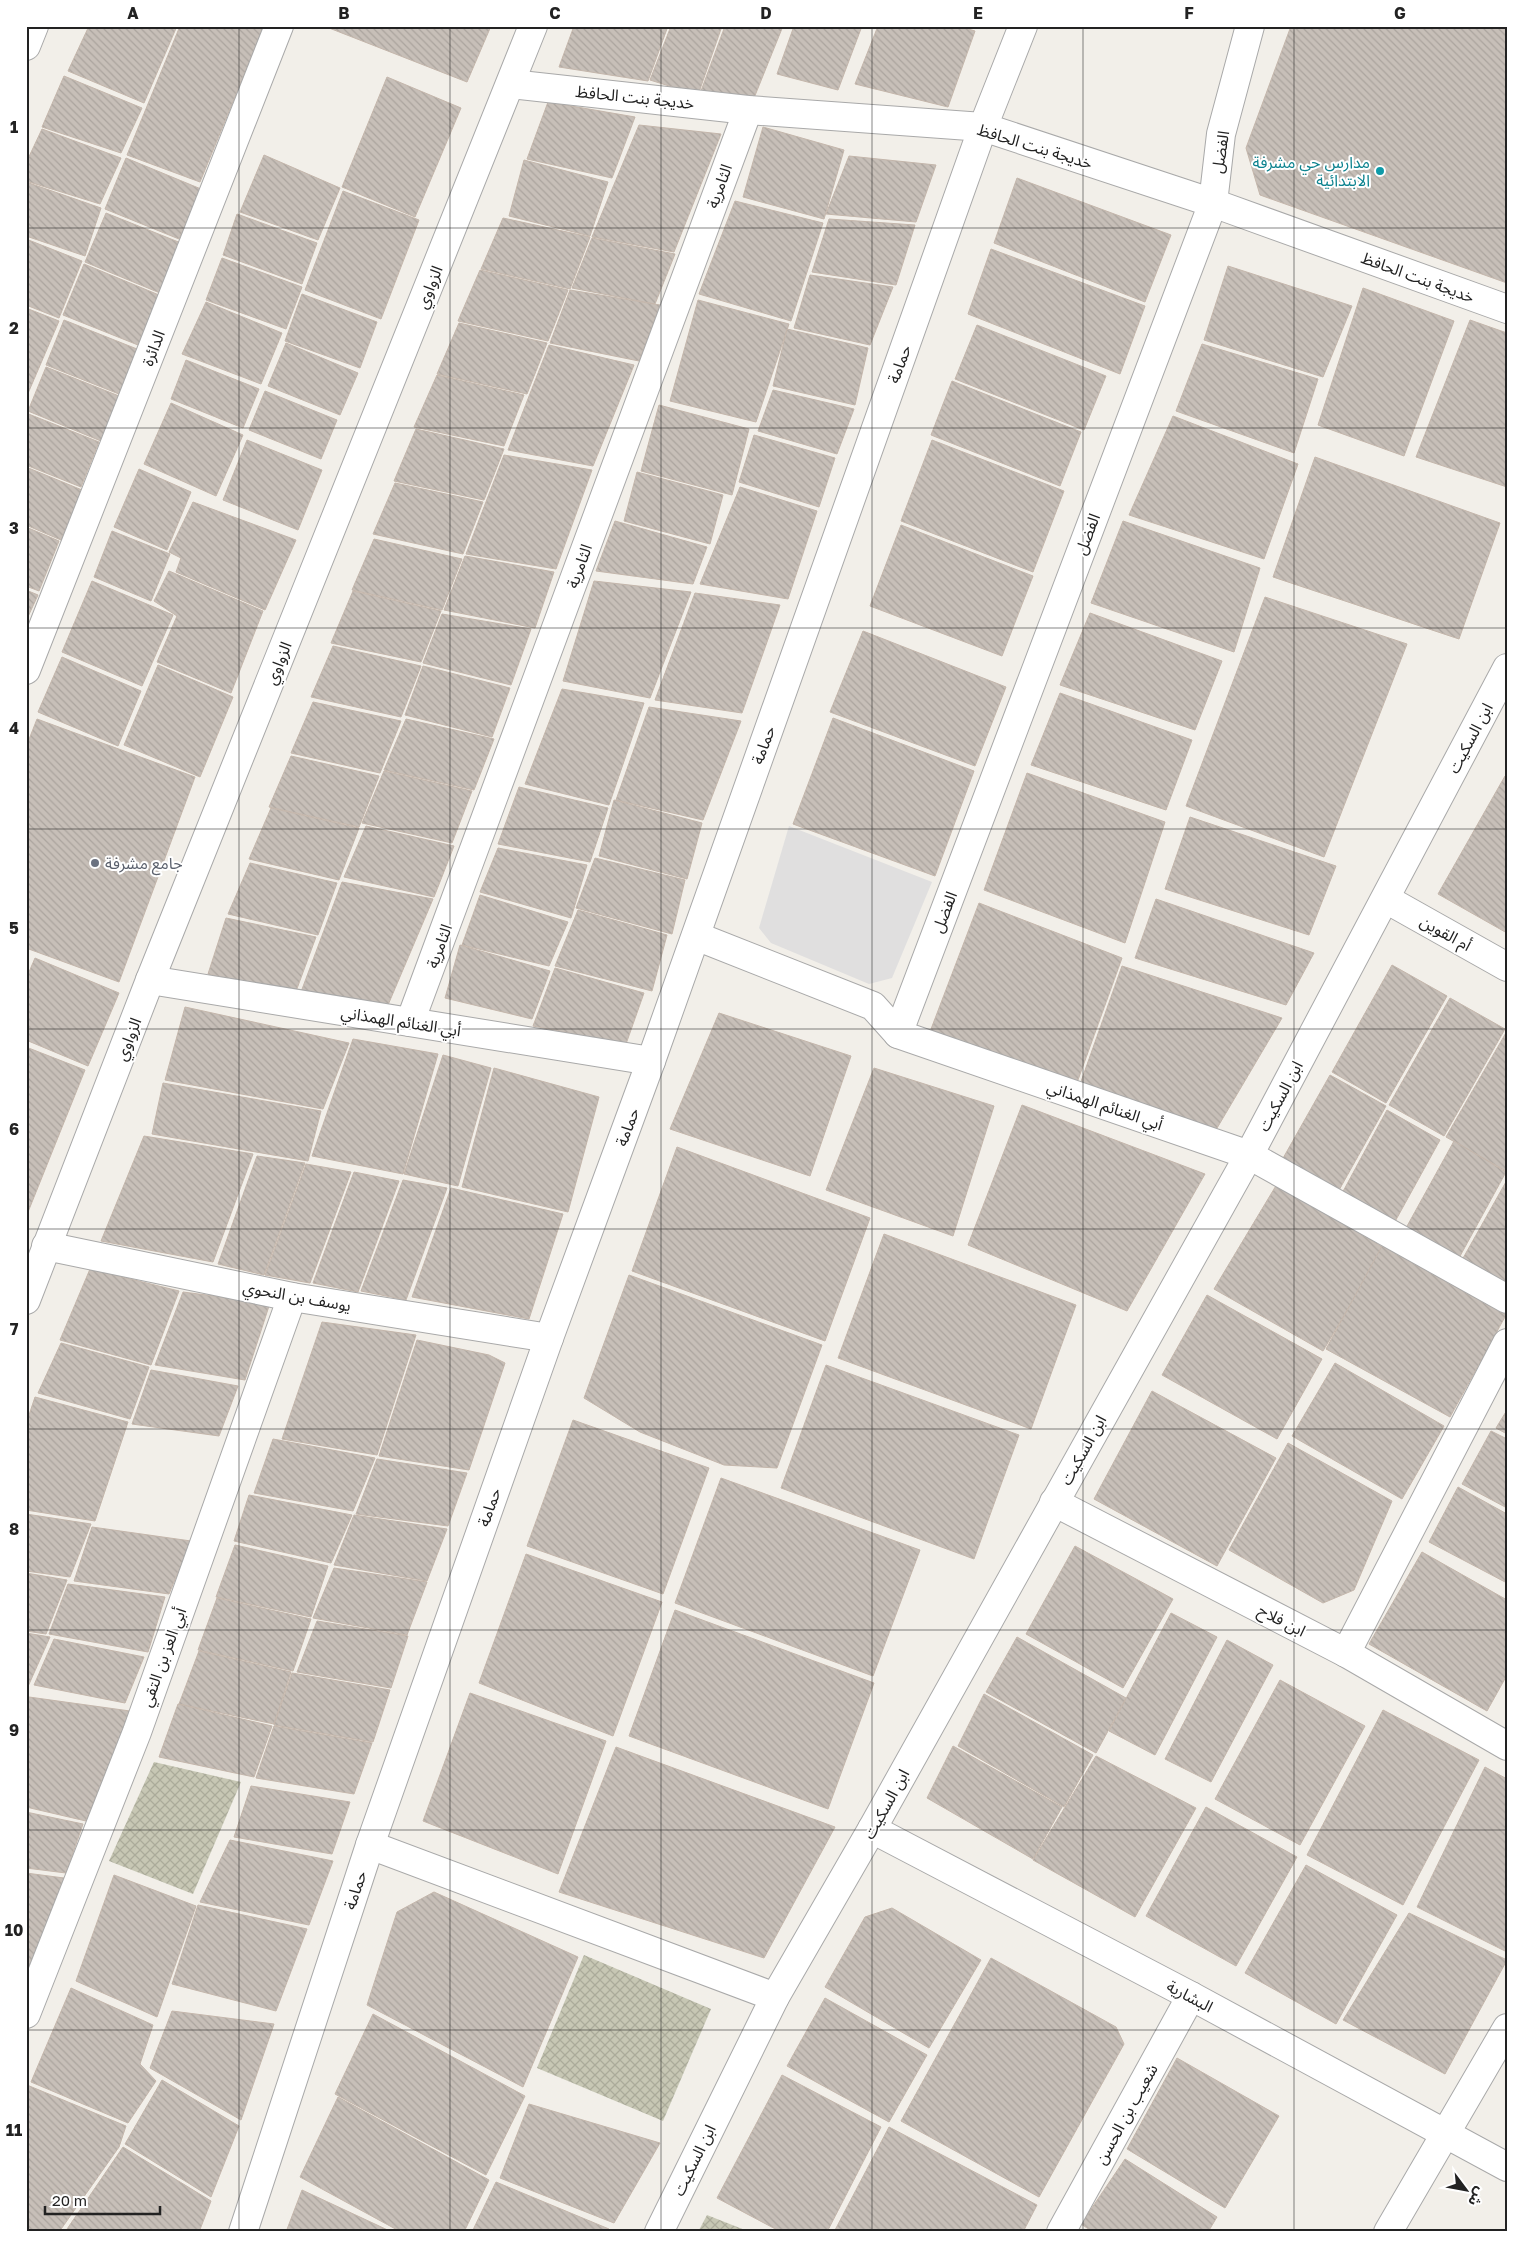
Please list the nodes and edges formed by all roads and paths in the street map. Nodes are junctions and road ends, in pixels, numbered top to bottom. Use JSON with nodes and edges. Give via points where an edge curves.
{"nodes":[{"id":1,"x":34,"y":26,"type":"edge"},
{"id":2,"x":279,"y":26,"type":"edge"},
{"id":3,"x":533,"y":26,"type":"edge"},
{"id":4,"x":1023,"y":26,"type":"edge"},
{"id":5,"x":1250,"y":26,"type":"edge"},
{"id":6,"x":26,"y":46,"type":"edge"},
{"id":7,"x":511,"y":84,"type":"junction"},
{"id":8,"x":748,"y":110,"type":"junction"},
{"id":9,"x":983,"y":127,"type":"junction"},
{"id":10,"x":1212,"y":203,"type":"junction"},
{"id":11,"x":1507,"y":309,"type":"edge"},
{"id":12,"x":1507,"y":668,"type":"edge"},
{"id":13,"x":26,"y":670,"type":"edge"},
{"id":14,"x":1386,"y":899,"type":"junction"},
{"id":15,"x":696,"y":936,"type":"junction"},
{"id":16,"x":1507,"y":967,"type":"edge"},
{"id":17,"x":150,"y":980,"type":"junction"},
{"id":18,"x":410,"y":1022,"type":"junction"},
{"id":19,"x":898,"y":1034,"type":"junction"},
{"id":20,"x":652,"y":1061,"type":"junction"},
{"id":21,"x":1248,"y":1155,"type":"junction"},
{"id":22,"x":46,"y":1246,"type":"junction"},
{"id":23,"x":292,"y":1296,"type":"junction"},
{"id":24,"x":1507,"y":1299,"type":"edge"},
{"id":25,"x":26,"y":1300,"type":"edge"},
{"id":26,"x":549,"y":1338,"type":"junction"},
{"id":27,"x":1507,"y":1343,"type":"edge"},
{"id":28,"x":1054,"y":1502,"type":"junction"},
{"id":29,"x":1346,"y":1653,"type":"junction"},
{"id":30,"x":1507,"y":1746,"type":"edge"},
{"id":31,"x":872,"y":1829,"type":"junction"},
{"id":32,"x":370,"y":1845,"type":"junction"},
{"id":33,"x":1191,"y":1996,"type":"junction"},
{"id":34,"x":775,"y":1997,"type":"junction"},
{"id":35,"x":26,"y":2014,"type":"edge"},
{"id":36,"x":1507,"y":2028,"type":"edge"},
{"id":37,"x":1446,"y":2133,"type":"junction"},
{"id":38,"x":1507,"y":2167,"type":"edge"},
{"id":39,"x":243,"y":2232,"type":"edge"},
{"id":40,"x":659,"y":2232,"type":"edge"},
{"id":41,"x":1061,"y":2232,"type":"edge"},
{"id":42,"x":1388,"y":2232,"type":"edge"}],
"edges":[{"from":1,"to":6,"type":"street"},
{"from":2,"to":13,"type":"street","name":"الدائرة"},
{"from":3,"to":7,"type":"street","name":"الزواوي"},
{"from":4,"to":9,"type":"street","name":"حمامة"},
{"from":5,"to":10,"type":"street","name":"الفضل","via":[[1221,134]]},
{"from":7,"to":8,"type":"street","name":"خديجة بنت الحافظ"},
{"from":7,"to":17,"type":"street","name":"الزواوي"},
{"from":8,"to":9,"type":"street","name":"خديجة بنت الحافظ"},
{"from":8,"to":18,"type":"street","name":"الثامرية"},
{"from":9,"to":10,"type":"street","name":"خديجة بنت الحافظ"},
{"from":9,"to":15,"type":"street","name":"حمامة"},
{"from":10,"to":11,"type":"street","name":"خديجة بنت الحافظ"},
{"from":10,"to":19,"type":"street","name":"الفضل"},
{"from":12,"to":14,"type":"street","name":"ابن السكيت"},
{"from":14,"to":16,"type":"street","name":"أم القوين"},
{"from":14,"to":21,"type":"street","name":"ابن السكيت"},
{"from":15,"to":19,"type":"street","name":"أبي الغنائم الهمذاني","via":[[873,1006]]},
{"from":15,"to":20,"type":"street","name":"حمامة"},
{"from":17,"to":18,"type":"street","name":"أبي الغنائم الهمذاني"},
{"from":17,"to":22,"type":"street","name":"الزواوي"},
{"from":18,"to":20,"type":"street","name":"أبي الغنائم الهمذاني"},
{"from":19,"to":21,"type":"street","name":"أبي الغنائم الهمذاني"},
{"from":20,"to":26,"type":"street","name":"حمامة"},
{"from":21,"to":24,"type":"street","name":"أبي الغنائم الهمذاني"},
{"from":21,"to":28,"type":"street","name":"ابن السكيت"},
{"from":22,"to":23,"type":"street","name":"يوسف بن النحوي"},
{"from":22,"to":25,"type":"street","name":"الزواوي"},
{"from":23,"to":26,"type":"street","name":"يوسف بن النحوي"},
{"from":23,"to":35,"type":"street","name":"أبي العز بن التقي","via":[[137,1732]]},
{"from":26,"to":32,"type":"street","name":"حمامة"},
{"from":27,"to":29,"type":"street"},
{"from":28,"to":29,"type":"street","name":"ابن فلاح"},
{"from":28,"to":31,"type":"street","name":"ابن السكيت"},
{"from":29,"to":30,"type":"street","name":"ابن فلاح"},
{"from":31,"to":33,"type":"street","name":"البشارية"},
{"from":31,"to":34,"type":"street","name":"ابن السكيت"},
{"from":32,"to":34,"type":"street"},
{"from":32,"to":39,"type":"street","name":"حمامة"},
{"from":33,"to":37,"type":"street","name":"البشارية"},
{"from":33,"to":41,"type":"street","name":"شعيب بن الحسن"},
{"from":34,"to":40,"type":"street","name":"ابن السكيت"},
{"from":36,"to":37,"type":"street"},
{"from":37,"to":38,"type":"street","name":"البشارية"},
{"from":37,"to":42,"type":"street"}]}
